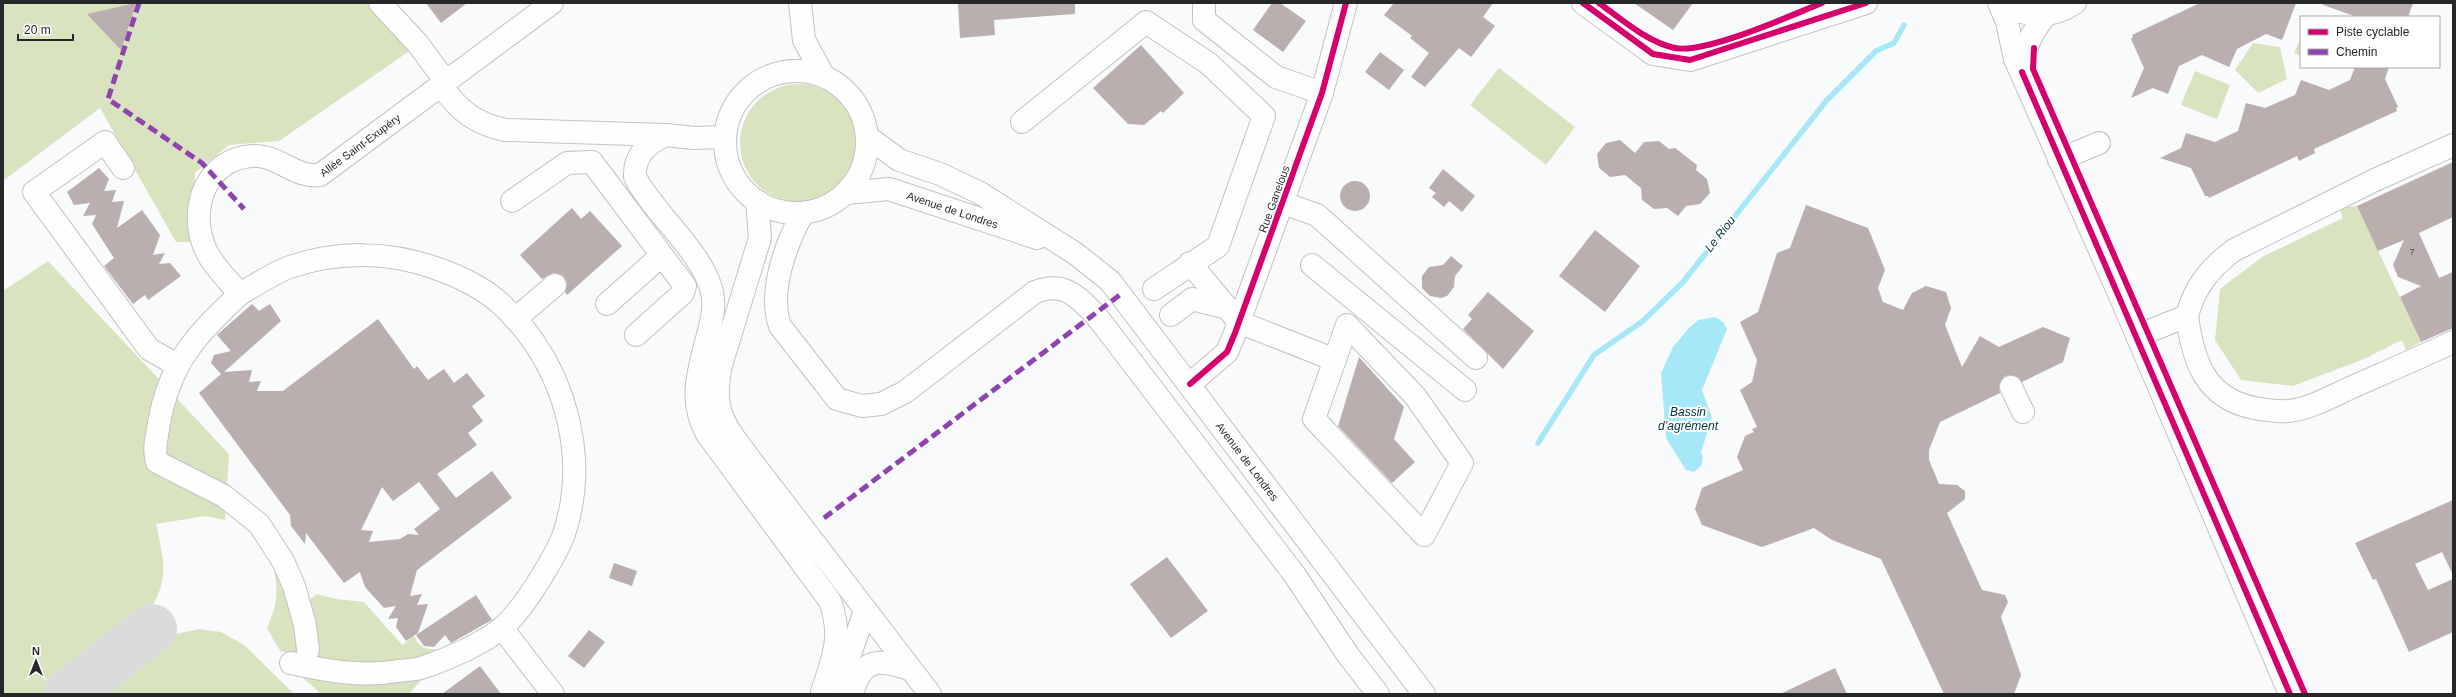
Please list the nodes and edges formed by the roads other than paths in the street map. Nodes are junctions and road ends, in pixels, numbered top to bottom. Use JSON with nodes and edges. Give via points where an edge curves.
{"nodes":[{"id":1,"x":380,"y":3,"type":"edge"},
{"id":2,"x":552,"y":3,"type":"edge"},
{"id":3,"x":800,"y":3,"type":"edge"},
{"id":4,"x":1204,"y":3,"type":"edge"},
{"id":5,"x":1346,"y":3,"type":"edge"},
{"id":6,"x":1583,"y":3,"type":"edge"},
{"id":7,"x":1866,"y":3,"type":"edge"},
{"id":8,"x":2000,"y":3,"type":"edge"},
{"id":9,"x":2075,"y":3,"type":"edge"},
{"id":10,"x":2048,"y":14,"type":"junction"},
{"id":11,"x":804,"y":40,"type":"junction"},
{"id":12,"x":779,"y":72,"type":"junction"},
{"id":13,"x":2022,"y":72,"type":"junction"},
{"id":14,"x":823,"y":75,"type":"junction"},
{"id":15,"x":444,"y":84,"type":"junction"},
{"id":16,"x":1322,"y":93,"type":"junction"},
{"id":17,"x":1022,"y":122,"type":"dead end"},
{"id":18,"x":594,"y":132,"type":"junction"},
{"id":19,"x":666,"y":135,"type":"junction"},
{"id":20,"x":724,"y":137,"type":"junction"},
{"id":21,"x":868,"y":137,"type":"junction"},
{"id":22,"x":2099,"y":143,"type":"dead end"},
{"id":23,"x":2453,"y":145,"type":"edge"},
{"id":24,"x":2059,"y":160,"type":"junction"},
{"id":25,"x":592,"y":162,"type":"junction"},
{"id":26,"x":123,"y":168,"type":"dead end"},
{"id":27,"x":846,"y":193,"type":"junction"},
{"id":28,"x":512,"y":201,"type":"dead end"},
{"id":29,"x":757,"y":201,"type":"junction"},
{"id":30,"x":1283,"y":203,"type":"junction"},
{"id":31,"x":803,"y":213,"type":"junction"},
{"id":32,"x":1057,"y":244,"type":"junction"},
{"id":33,"x":661,"y":256,"type":"junction"},
{"id":34,"x":1190,"y":263,"type":"junction"},
{"id":35,"x":1312,"y":265,"type":"dead end"},
{"id":36,"x":555,"y":285,"type":"dead end"},
{"id":37,"x":1154,"y":289,"type":"dead end"},
{"id":38,"x":240,"y":294,"type":"junction"},
{"id":39,"x":608,"y":304,"type":"dead end"},
{"id":40,"x":1370,"y":312,"type":"junction"},
{"id":41,"x":1171,"y":315,"type":"dead end"},
{"id":42,"x":2187,"y":316,"type":"junction"},
{"id":43,"x":515,"y":319,"type":"junction"},
{"id":44,"x":1234,"y":321,"type":"junction"},
{"id":45,"x":636,"y":335,"type":"dead end"},
{"id":46,"x":2137,"y":336,"type":"junction"},
{"id":47,"x":1359,"y":338,"type":"junction"},
{"id":48,"x":2453,"y":342,"type":"edge"},
{"id":49,"x":1476,"y":358,"type":"dead end"},
{"id":50,"x":177,"y":365,"type":"junction"},
{"id":51,"x":1333,"y":366,"type":"junction"},
{"id":52,"x":1190,"y":384,"type":"junction"},
{"id":53,"x":2011,"y":387,"type":"dead end"},
{"id":54,"x":1465,"y":390,"type":"dead end"},
{"id":55,"x":2023,"y":412,"type":"dead end"},
{"id":56,"x":865,"y":611,"type":"junction"},
{"id":57,"x":502,"y":628,"type":"junction"},
{"id":58,"x":844,"y":646,"type":"junction"},
{"id":59,"x":308,"y":650,"type":"dead end"},
{"id":60,"x":290,"y":663,"type":"dead end"},
{"id":61,"x":910,"y":669,"type":"junction"},
{"id":62,"x":835,"y":691,"type":"edge"},
{"id":63,"x":552,"y":694,"type":"edge"},
{"id":64,"x":930,"y":694,"type":"edge"},
{"id":65,"x":1378,"y":694,"type":"edge"},
{"id":66,"x":1424,"y":694,"type":"edge"},
{"id":67,"x":2290,"y":694,"type":"edge"}],
"edges":[{"from":1,"to":15,"type":"street","via":[[418,44]]},
{"from":2,"to":15,"type":"street","name":"Allée Saint-Exupéry"},
{"from":3,"to":11,"type":"street"},
{"from":4,"to":16,"type":"street","via":[[1204,20],[1276,77]]},
{"from":5,"to":16,"type":"street","name":"Rue Ganelous"},
{"from":6,"to":7,"type":"street","via":[[1652,54],[1690,60]]},
{"from":8,"to":10,"type":"street","via":[[2019,13]]},
{"from":8,"to":13,"type":"street","via":[[2015,59]]},
{"from":9,"to":10,"type":"street","via":[[2066,9]]},
{"from":10,"to":13,"type":"street","via":[[2036,26],[2026,46]]},
{"from":11,"to":12,"type":"street"},
{"from":11,"to":14,"type":"street"},
{"from":12,"to":14,"type":"street","via":[[802,70]]},
{"from":12,"to":20,"type":"street","via":[[758,81],[741,96],[730,115]]},
{"from":13,"to":24,"type":"street"},
{"from":14,"to":21,"type":"street","via":[[842,87],[857,103],[866,123]]},
{"from":15,"to":18,"type":"street","via":[[461,110],[489,126],[505,130]]},
{"from":15,"to":38,"type":"street","name":"Allée Saint-Exupéry","via":[[320,175],[302,174],[278,160],[265,157],[251,156],[220,167],[208,181],[198,207],[202,243],[212,261]]},
{"from":16,"to":30,"type":"street","name":"Rue Ganelous"},
{"from":17,"to":34,"type":"street","via":[[1146,22],[1208,63],[1264,116],[1218,246]]},
{"from":18,"to":19,"type":"street"},
{"from":18,"to":25,"type":"street"},
{"from":19,"to":20,"type":"street","via":[[694,138]]},
{"from":19,"to":58,"type":"street","via":[[656,139],[642,151],[637,158],[635,177],[702,268],[712,291],[714,312],[695,392],[700,420],[707,434],[826,594]]},
{"from":20,"to":29,"type":"street","via":[[726,158],[734,178],[747,195]]},
{"from":21,"to":27,"type":"street","via":[[865,165],[856,183]]},
{"from":21,"to":32,"type":"street","name":"Avenue de Londres","via":[[899,160],[940,174],[980,193]]},
{"from":22,"to":24,"type":"street"},
{"from":23,"to":42,"type":"street","via":[[2375,180],[2234,250],[2214,265],[2202,280],[2191,300]]},
{"from":24,"to":46,"type":"street"},
{"from":25,"to":28,"type":"street","via":[[567,163]]},
{"from":25,"to":33,"type":"street"},
{"from":26,"to":50,"type":"street","via":[[105,142],[34,192],[149,349]]},
{"from":27,"to":31,"type":"street","via":[[842,198],[823,208]]},
{"from":27,"to":32,"type":"street","name":"Avenue de Londres","via":[[889,189]]},
{"from":29,"to":31,"type":"street","via":[[765,207],[784,212]]},
{"from":29,"to":56,"type":"street","via":[[760,238],[721,365],[717,386],[718,410],[736,439]]},
{"from":30,"to":44,"type":"street","name":"Rue Ganelous"},
{"from":30,"to":49,"type":"street","via":[[1317,216]]},
{"from":31,"to":65,"type":"street","via":[[787,245],[777,287],[776,315],[780,326],[837,399],[862,406],[881,404],[904,392],[1035,292],[1046,288],[1065,289],[1095,314],[1294,574],[1348,655]]},
{"from":32,"to":52,"type":"street","name":"Avenue de Londres","via":[[1076,254],[1110,281]]},
{"from":33,"to":39,"type":"street"},
{"from":33,"to":45,"type":"street","via":[[685,286],[683,293]]},
{"from":34,"to":37,"type":"street"},
{"from":34,"to":44,"type":"street"},
{"from":35,"to":40,"type":"street"},
{"from":36,"to":43,"type":"street"},
{"from":38,"to":43,"type":"street","via":[[288,267],[321,258],[379,255],[419,262],[447,272],[482,291],[506,308]]},
{"from":38,"to":50,"type":"street","via":[[207,325]]},
{"from":40,"to":47,"type":"street"},
{"from":40,"to":54,"type":"street"},
{"from":41,"to":44,"type":"street","via":[[1192,299]]},
{"from":42,"to":46,"type":"street"},
{"from":42,"to":48,"type":"street","via":[[2195,356],[2207,380],[2219,394],[2230,401],[2267,411],[2288,411],[2313,405]]},
{"from":43,"to":57,"type":"street","via":[[533,339],[550,368],[562,397],[571,436],[574,466],[570,507],[563,535],[530,596]]},
{"from":44,"to":51,"type":"street"},
{"from":44,"to":52,"type":"street","name":"Rue Ganelous","via":[[1227,352]]},
{"from":46,"to":67,"type":"street"},
{"from":47,"to":51,"type":"street","via":[[1347,325]]},
{"from":47,"to":51,"type":"street","via":[[1415,396],[1462,463],[1424,535],[1314,419]]},
{"from":50,"to":59,"type":"street","via":[[163,402],[154,452],[157,462],[224,496],[259,524],[283,561],[294,586],[305,625]]},
{"from":52,"to":66,"type":"street","name":"Avenue de Londres"},
{"from":53,"to":55,"type":"street"},
{"from":56,"to":58,"type":"street"},
{"from":56,"to":61,"type":"street"},
{"from":57,"to":60,"type":"street","via":[[464,651],[422,668],[376,674],[344,674]]},
{"from":57,"to":63,"type":"street"},
{"from":58,"to":62,"type":"street"},
{"from":61,"to":62,"type":"street","via":[[890,663],[874,663],[861,672],[856,682]]},
{"from":61,"to":64,"type":"street"}]}
